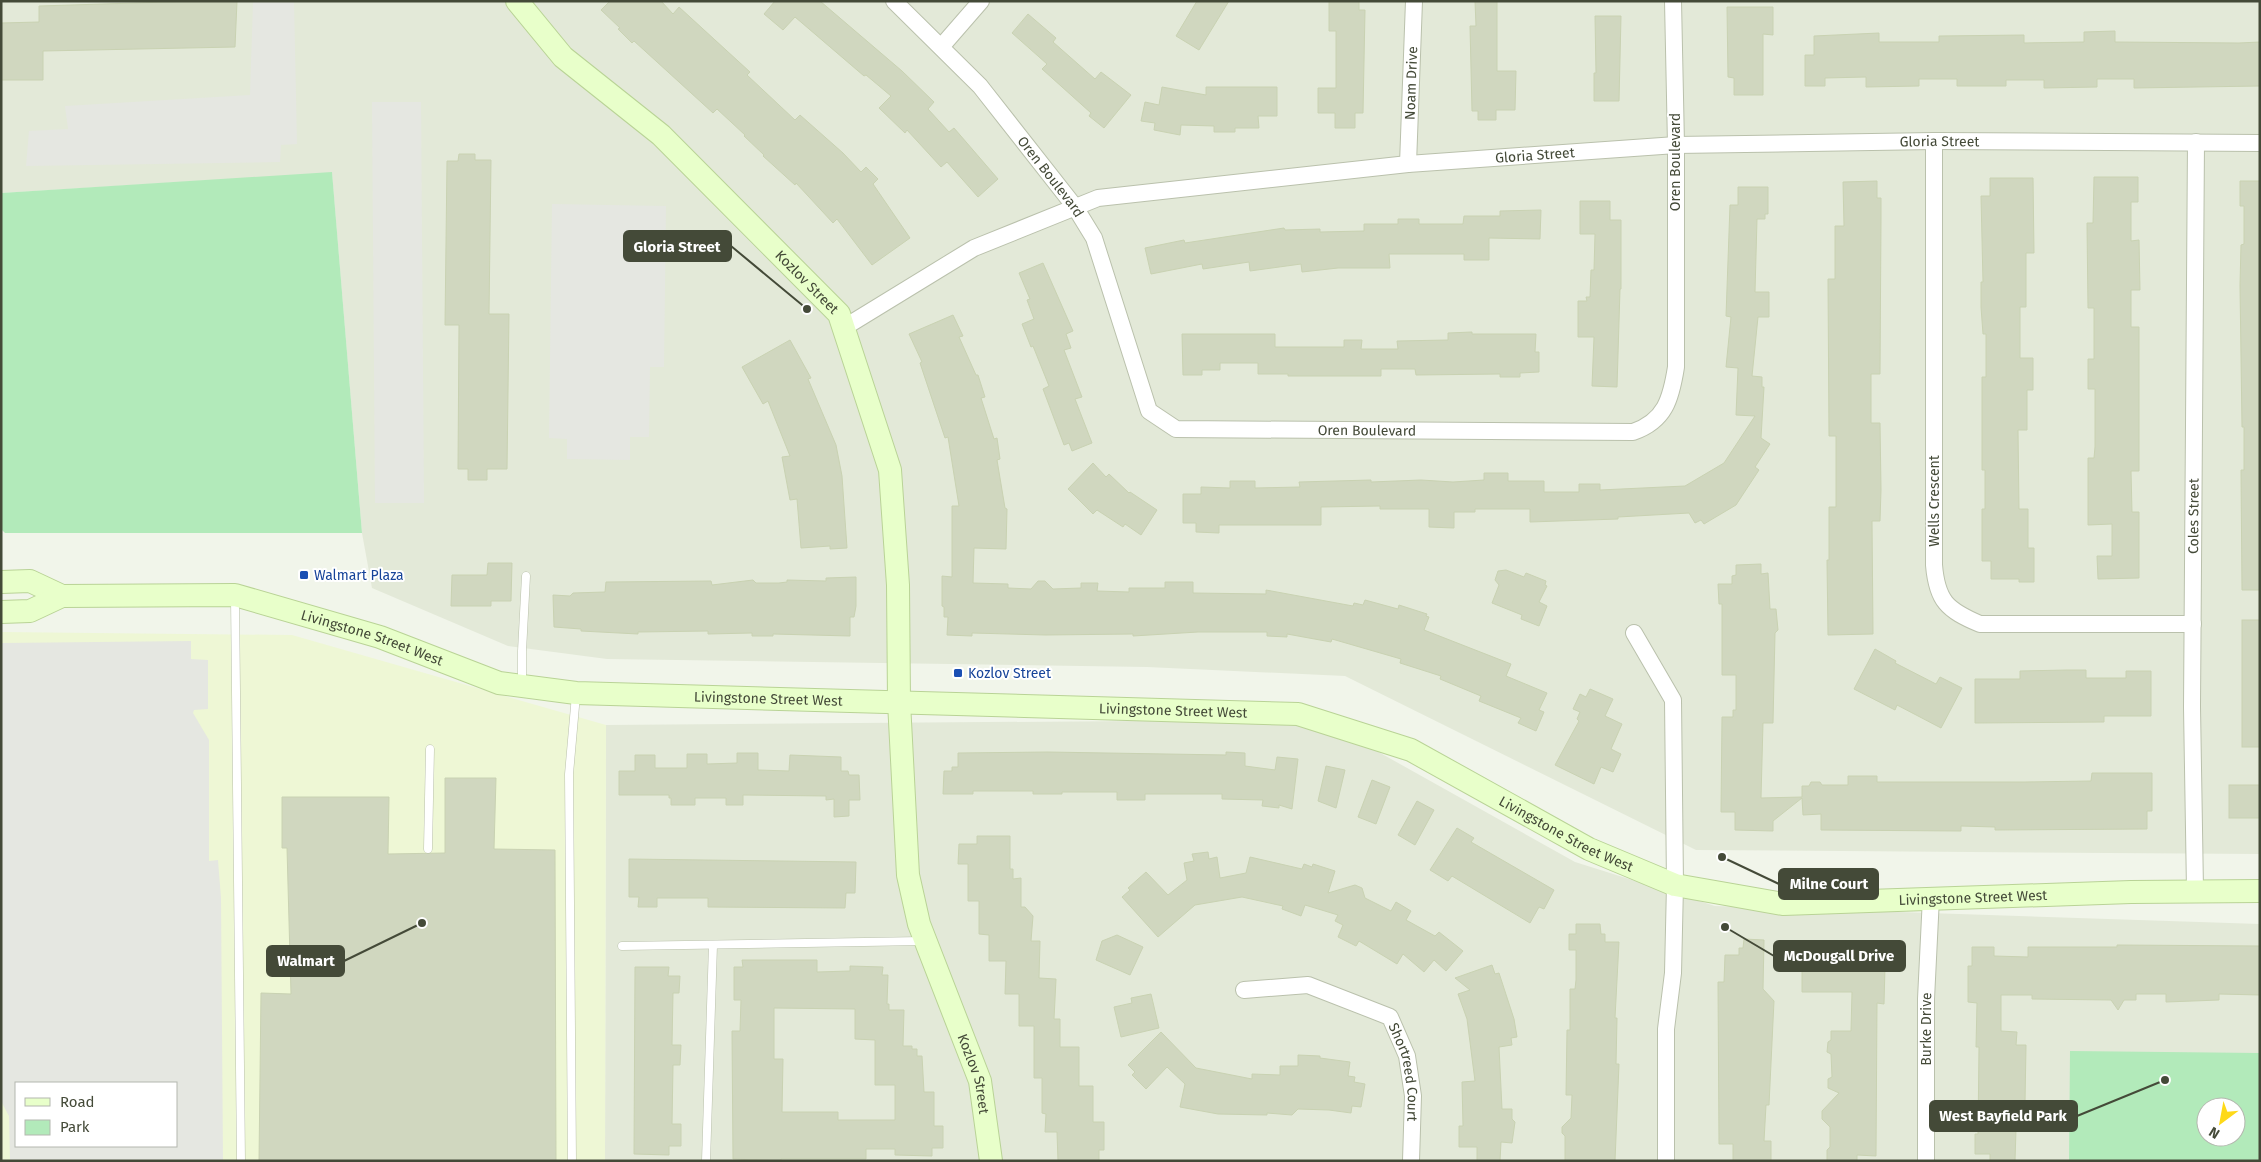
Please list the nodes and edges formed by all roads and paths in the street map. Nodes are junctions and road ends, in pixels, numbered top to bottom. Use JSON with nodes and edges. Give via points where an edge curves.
{"nodes":[{"id":1,"x":518,"y":1,"type":"edge"},
{"id":2,"x":894,"y":1,"type":"edge"},
{"id":3,"x":981,"y":1,"type":"edge"},
{"id":4,"x":1414,"y":1,"type":"edge"},
{"id":5,"x":1673,"y":1,"type":"edge"},
{"id":6,"x":941,"y":47,"type":"junction"},
{"id":7,"x":1934,"y":141,"type":"junction"},
{"id":8,"x":2196,"y":142,"type":"junction"},
{"id":9,"x":2260,"y":143,"type":"edge"},
{"id":10,"x":1676,"y":145,"type":"junction"},
{"id":11,"x":1408,"y":164,"type":"junction"},
{"id":12,"x":1075,"y":207,"type":"junction"},
{"id":13,"x":845,"y":327,"type":"junction"},
{"id":14,"x":526,"y":576,"type":"dead end"},
{"id":15,"x":1,"y":582,"type":"edge"},
{"id":16,"x":235,"y":595,"type":"junction"},
{"id":17,"x":62,"y":596,"type":"junction"},
{"id":18,"x":1,"y":612,"type":"edge"},
{"id":19,"x":2193,"y":624,"type":"junction"},
{"id":20,"x":1634,"y":633,"type":"dead end"},
{"id":21,"x":522,"y":686,"type":"junction"},
{"id":22,"x":576,"y":694,"type":"junction"},
{"id":23,"x":899,"y":702,"type":"junction"},
{"id":24,"x":430,"y":749,"type":"dead end"},
{"id":25,"x":428,"y":849,"type":"dead end"},
{"id":26,"x":1675,"y":885,"type":"junction"},
{"id":27,"x":2195,"y":890,"type":"junction"},
{"id":28,"x":2260,"y":891,"type":"edge"},
{"id":29,"x":1931,"y":897,"type":"junction"},
{"id":30,"x":925,"y":941,"type":"junction"},
{"id":31,"x":713,"y":945,"type":"junction"},
{"id":32,"x":622,"y":946,"type":"dead end"},
{"id":33,"x":1244,"y":990,"type":"dead end"},
{"id":34,"x":241,"y":1161,"type":"edge"},
{"id":35,"x":572,"y":1161,"type":"edge"},
{"id":36,"x":706,"y":1161,"type":"edge"},
{"id":37,"x":991,"y":1161,"type":"edge"},
{"id":38,"x":1411,"y":1161,"type":"edge"},
{"id":39,"x":1666,"y":1161,"type":"edge"},
{"id":40,"x":1926,"y":1161,"type":"edge"}],
"edges":[{"from":1,"to":13,"type":"street","name":"Kozlov Street","via":[[563,57],[661,135],[840,314]]},
{"from":2,"to":6,"type":"street","name":"Oren Boulevard"},
{"from":3,"to":6,"type":"street"},
{"from":4,"to":11,"type":"street","name":"Noam Drive"},
{"from":5,"to":10,"type":"street","name":"Oren Boulevard"},
{"from":6,"to":12,"type":"street","name":"Oren Boulevard","via":[[980,86]]},
{"from":7,"to":8,"type":"street","name":"Gloria Street"},
{"from":7,"to":10,"type":"street","name":"Gloria Street"},
{"from":7,"to":19,"type":"street","name":"Wells Crescent","via":[[1934,565],[1936,586],[1946,606],[1980,624]]},
{"from":8,"to":9,"type":"street","name":"Gloria Street"},
{"from":8,"to":19,"type":"street","name":"Coles Street"},
{"from":10,"to":11,"type":"street","name":"Gloria Street"},
{"from":10,"to":12,"type":"street","name":"Oren Boulevard","via":[[1676,358],[1673,388],[1656,421],[1633,432],[1176,428],[1148,411],[1094,238]]},
{"from":11,"to":12,"type":"street","name":"Gloria Street","via":[[1098,198]]},
{"from":12,"to":13,"type":"street","name":"Gloria Street","via":[[974,248]]},
{"from":13,"to":23,"type":"street","name":"Kozlov Street","via":[[890,470],[898,585]]},
{"from":14,"to":21,"type":"lane"},
{"from":15,"to":17,"type":"street","name":"Livingstone Street West","via":[[30,581]]},
{"from":16,"to":17,"type":"street","name":"Livingstone Street West"},
{"from":16,"to":21,"type":"street","name":"Livingstone Street West","via":[[380,637],[499,683]]},
{"from":16,"to":34,"type":"lane"},
{"from":17,"to":18,"type":"street","name":"Livingstone Street West","via":[[30,611]]},
{"from":19,"to":27,"type":"street","name":"Coles Street"},
{"from":20,"to":26,"type":"street","via":[[1673,700]]},
{"from":21,"to":22,"type":"street","name":"Livingstone Street West"},
{"from":22,"to":23,"type":"street","name":"Livingstone Street West"},
{"from":22,"to":35,"type":"lane","via":[[569,774]]},
{"from":23,"to":26,"type":"street","name":"Livingstone Street West","via":[[1298,714],[1411,750],[1589,849]]},
{"from":23,"to":30,"type":"street","name":"Kozlov Street","via":[[908,875]]},
{"from":24,"to":25,"type":"lane"},
{"from":26,"to":29,"type":"street","name":"Livingstone Street West","via":[[1783,904]]},
{"from":26,"to":39,"type":"street","via":[[1673,973],[1666,1029]]},
{"from":27,"to":28,"type":"street","name":"Livingstone Street West"},
{"from":27,"to":29,"type":"street","name":"Livingstone Street West"},
{"from":29,"to":40,"type":"street","name":"Burke Drive","via":[[1926,999]]},
{"from":30,"to":31,"type":"lane"},
{"from":30,"to":37,"type":"street","name":"Kozlov Street","via":[[980,1081]]},
{"from":31,"to":32,"type":"lane"},
{"from":31,"to":36,"type":"lane"},
{"from":33,"to":38,"type":"street","name":"Shortreed Court","via":[[1308,985],[1390,1017],[1407,1056],[1413,1096]]}]}
